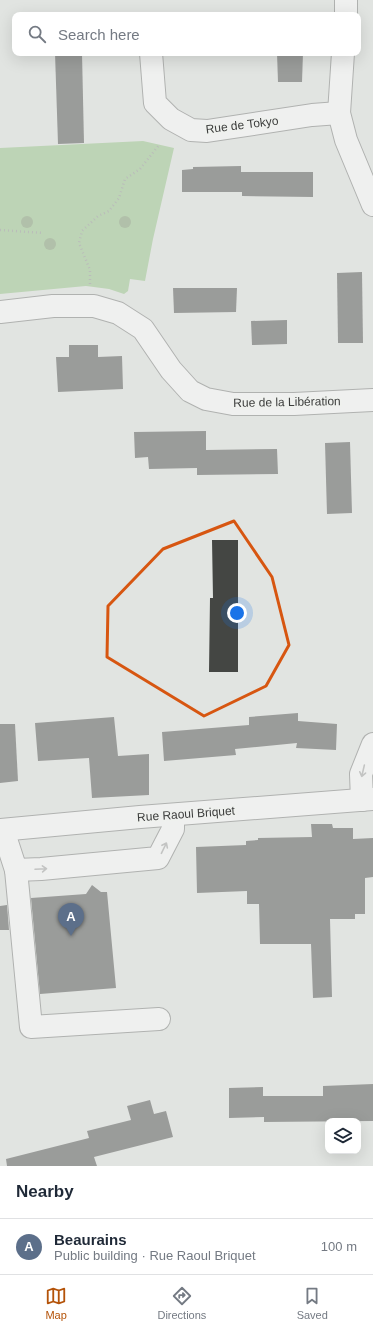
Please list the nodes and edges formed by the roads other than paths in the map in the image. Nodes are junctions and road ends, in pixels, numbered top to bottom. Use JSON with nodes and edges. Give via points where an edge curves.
{"nodes":[{"id":1,"x":346,"y":0,"type":"edge"},
{"id":2,"x":346,"y":12,"type":"edge"},
{"id":3,"x":151,"y":56,"type":"edge"},
{"id":4,"x":343,"y":56,"type":"edge"},
{"id":5,"x":339,"y":113,"type":"junction"},
{"id":6,"x":373,"y":205,"type":"edge"},
{"id":7,"x":0,"y":312,"type":"edge"},
{"id":8,"x":373,"y":400,"type":"edge"},
{"id":9,"x":373,"y":744,"type":"edge"},
{"id":10,"x":368,"y":800,"type":"edge"},
{"id":11,"x":173,"y":815,"type":"junction"},
{"id":12,"x":1,"y":830,"type":"edge"},
{"id":13,"x":16,"y":870,"type":"junction"},
{"id":14,"x":159,"y":1018,"type":"dead end"}],
"edges":[{"from":1,"to":2,"type":"street"},
{"from":3,"to":5,"type":"street","name":"Rue de Tokyo","via":[[155,103],[171,119],[191,130],[207,131]]},
{"from":4,"to":5,"type":"street"},
{"from":5,"to":6,"type":"street","via":[[346,140]]},
{"from":7,"to":8,"type":"street","name":"Rue de la Libération","via":[[53,306],[94,306],[118,313],[143,329],[171,370],[190,391],[206,399],[233,404]]},
{"from":9,"to":10,"type":"street","one_way":true,"via":[[361,774]]},
{"from":10,"to":11,"type":"street","name":"Rue Raoul Briquet"},
{"from":11,"to":12,"type":"street","name":"Rue Raoul Briquet"},
{"from":13,"to":11,"type":"street","one_way":true,"via":[[158,858],[172,829]]},
{"from":12,"to":13,"type":"street"},
{"from":13,"to":14,"type":"street","via":[[31,1027]]}]}
